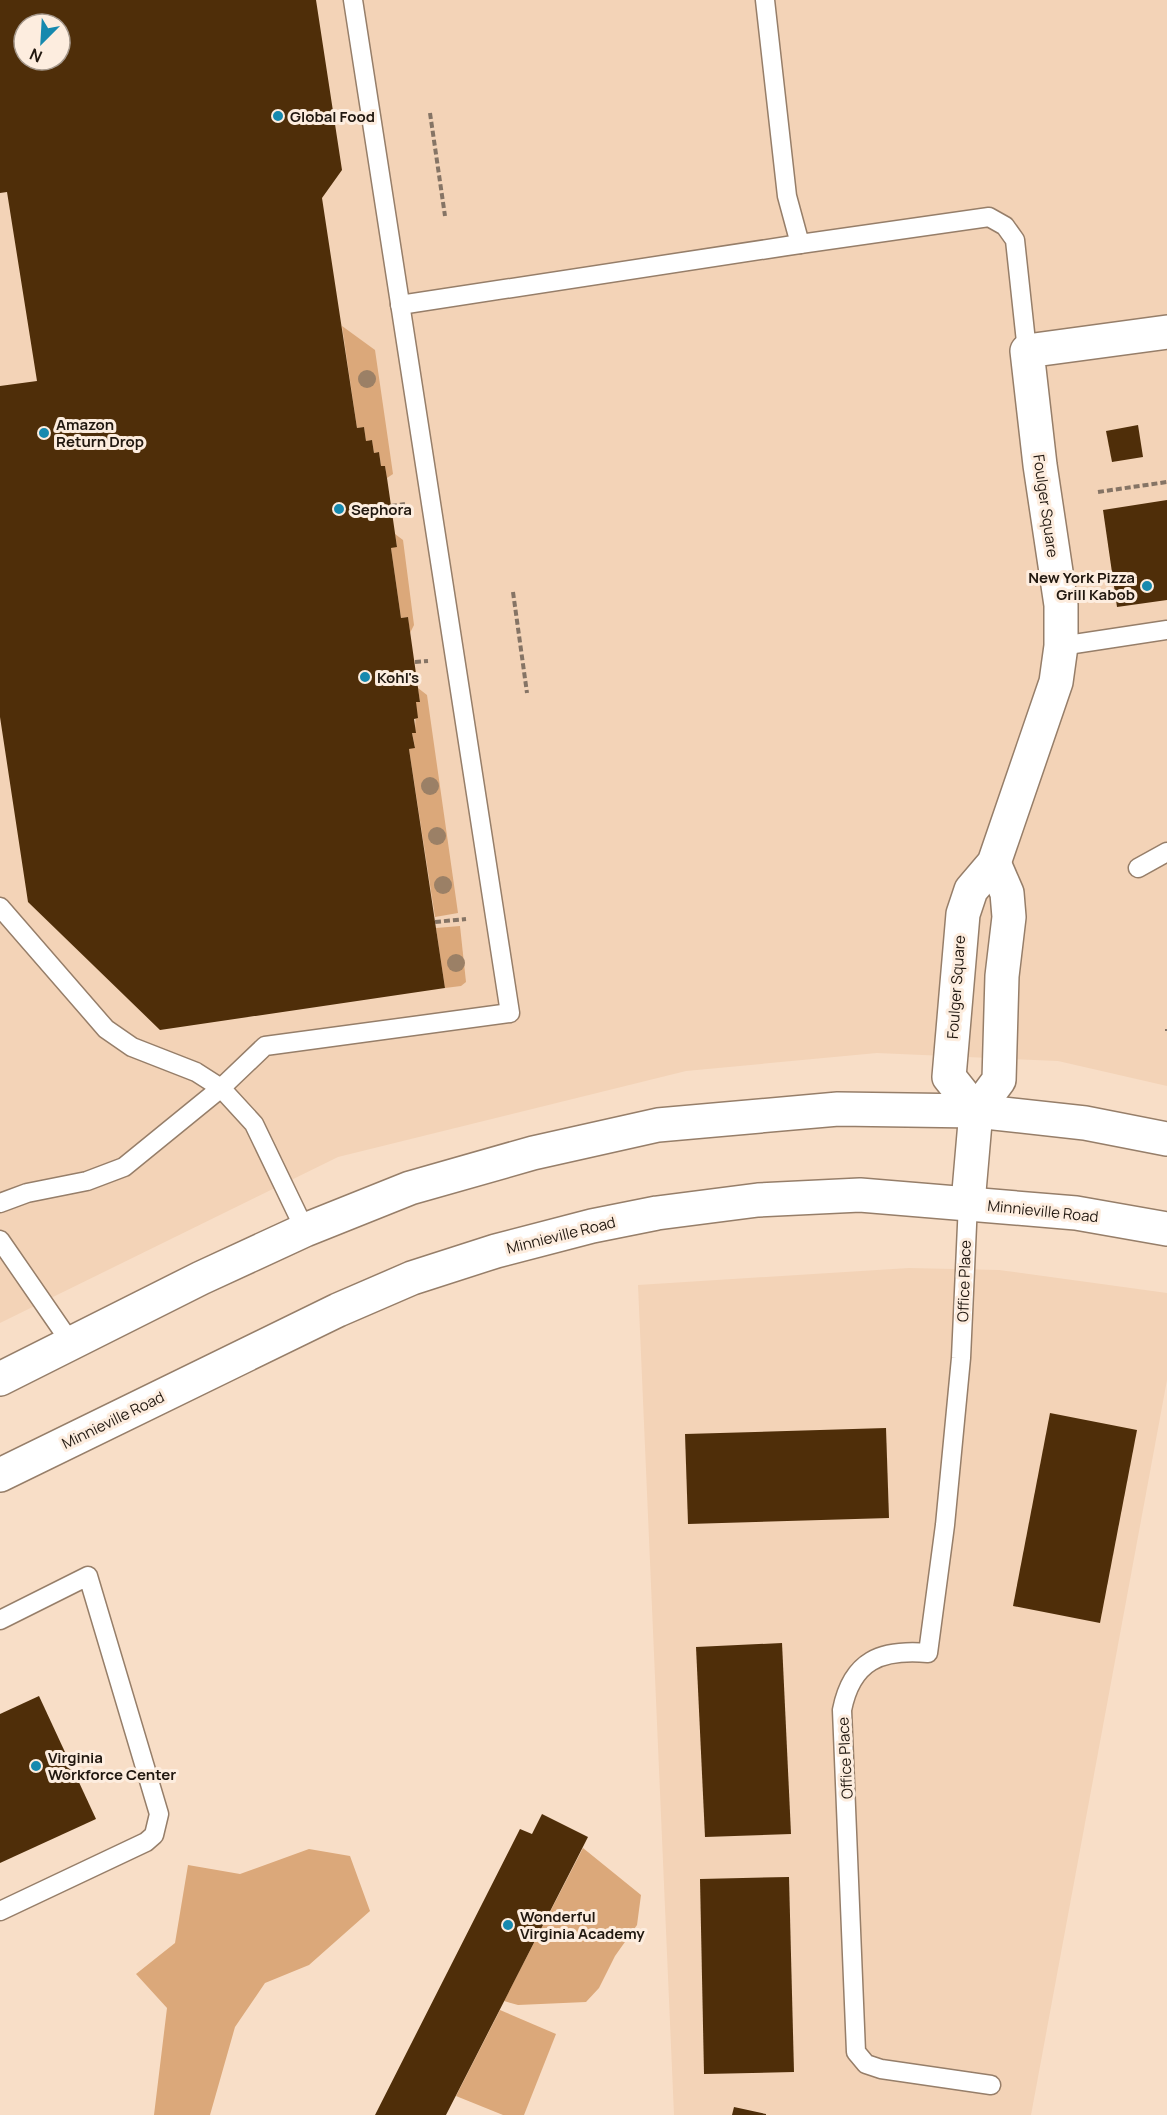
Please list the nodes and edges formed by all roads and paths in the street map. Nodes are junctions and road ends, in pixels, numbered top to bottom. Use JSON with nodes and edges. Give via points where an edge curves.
{"nodes":[{"id":1,"x":353,"y":0,"type":"edge"},
{"id":2,"x":765,"y":0,"type":"edge"},
{"id":3,"x":430,"y":113,"type":"dead end"},
{"id":4,"x":445,"y":216,"type":"dead end"},
{"id":5,"x":800,"y":244,"type":"junction"},
{"id":6,"x":400,"y":305,"type":"junction"},
{"id":7,"x":1167,"y":332,"type":"edge"},
{"id":8,"x":1027,"y":351,"type":"junction"},
{"id":9,"x":1167,"y":482,"type":"edge"},
{"id":10,"x":1098,"y":492,"type":"dead end"},
{"id":11,"x":406,"y":504,"type":"dead end"},
{"id":12,"x":391,"y":506,"type":"dead end"},
{"id":13,"x":513,"y":592,"type":"dead end"},
{"id":14,"x":1167,"y":630,"type":"edge"},
{"id":15,"x":1061,"y":646,"type":"junction"},
{"id":16,"x":429,"y":661,"type":"dead end"},
{"id":17,"x":415,"y":662,"type":"dead end"},
{"id":18,"x":527,"y":693,"type":"dead end"},
{"id":19,"x":1167,"y":852,"type":"edge"},
{"id":20,"x":994,"y":863,"type":"junction"},
{"id":21,"x":1138,"y":868,"type":"dead end"},
{"id":22,"x":0,"y":907,"type":"edge"},
{"id":23,"x":466,"y":919,"type":"dead end"},
{"id":24,"x":435,"y":922,"type":"dead end"},
{"id":25,"x":220,"y":1088,"type":"junction"},
{"id":26,"x":976,"y":1111,"type":"junction"},
{"id":27,"x":1167,"y":1139,"type":"edge"},
{"id":28,"x":0,"y":1203,"type":"edge"},
{"id":29,"x":968,"y":1203,"type":"junction"},
{"id":30,"x":1167,"y":1229,"type":"edge"},
{"id":31,"x":305,"y":1230,"type":"junction"},
{"id":32,"x":0,"y":1240,"type":"edge"},
{"id":33,"x":71,"y":1343,"type":"junction"},
{"id":34,"x":0,"y":1379,"type":"edge"},
{"id":35,"x":0,"y":1475,"type":"edge"},
{"id":36,"x":0,"y":1620,"type":"edge"},
{"id":37,"x":0,"y":1911,"type":"edge"},
{"id":38,"x":991,"y":2085,"type":"dead end"}],
"edges":[{"from":1,"to":6,"type":"lane"},
{"from":2,"to":5,"type":"lane","via":[[785,185]]},
{"from":3,"to":4,"type":"path"},
{"from":5,"to":6,"type":"lane"},
{"from":5,"to":8,"type":"lane","via":[[989,217],[1005,226],[1015,240]]},
{"from":6,"to":25,"type":"lane","via":[[510,1013],[265,1046]]},
{"from":7,"to":8,"type":"main road"},
{"from":8,"to":15,"type":"main road","name":"Foulger Square","via":[[1061,605]]},
{"from":9,"to":10,"type":"path"},
{"from":11,"to":12,"type":"path"},
{"from":13,"to":18,"type":"path"},
{"from":14,"to":15,"type":"lane"},
{"from":15,"to":20,"type":"main road","name":"Foulger Square","via":[[1056,682]]},
{"from":16,"to":17,"type":"path"},
{"from":19,"to":21,"type":"lane"},
{"from":20,"to":26,"type":"main road","via":[[1007,893],[1009,918],[1002,976],[999,1080]]},
{"from":20,"to":26,"type":"main road","name":"Foulger Square","via":[[966,898],[955,982],[949,1077]]},
{"from":22,"to":25,"type":"lane","via":[[106,1029],[132,1047],[196,1071]]},
{"from":23,"to":24,"type":"path"},
{"from":25,"to":28,"type":"lane","via":[[124,1167],[87,1181],[27,1193]]},
{"from":25,"to":31,"type":"lane","via":[[254,1124]]},
{"from":26,"to":27,"type":"main road","via":[[1084,1123]]},
{"from":26,"to":29,"type":"main road"},
{"from":26,"to":31,"type":"main road","via":[[838,1109],[658,1125],[533,1153],[410,1188]]},
{"from":29,"to":30,"type":"main road","name":"Minnieville Road","via":[[1076,1213]]},
{"from":29,"to":35,"type":"main road","name":"Minnieville Road","via":[[860,1196],[758,1200],[657,1213],[496,1251],[412,1278],[338,1310]]},
{"from":29,"to":38,"type":"lane","name":"Office Place","via":[[961,1358],[928,1653],[904,1651],[873,1659],[858,1671],[846,1690],[842,1710],[856,2052],[866,2064],[881,2069]]},
{"from":31,"to":33,"type":"main road"},
{"from":32,"to":33,"type":"lane"},
{"from":33,"to":34,"type":"main road"},
{"from":36,"to":37,"type":"lane","via":[[88,1576],[159,1814],[154,1835],[146,1842]]}]}
